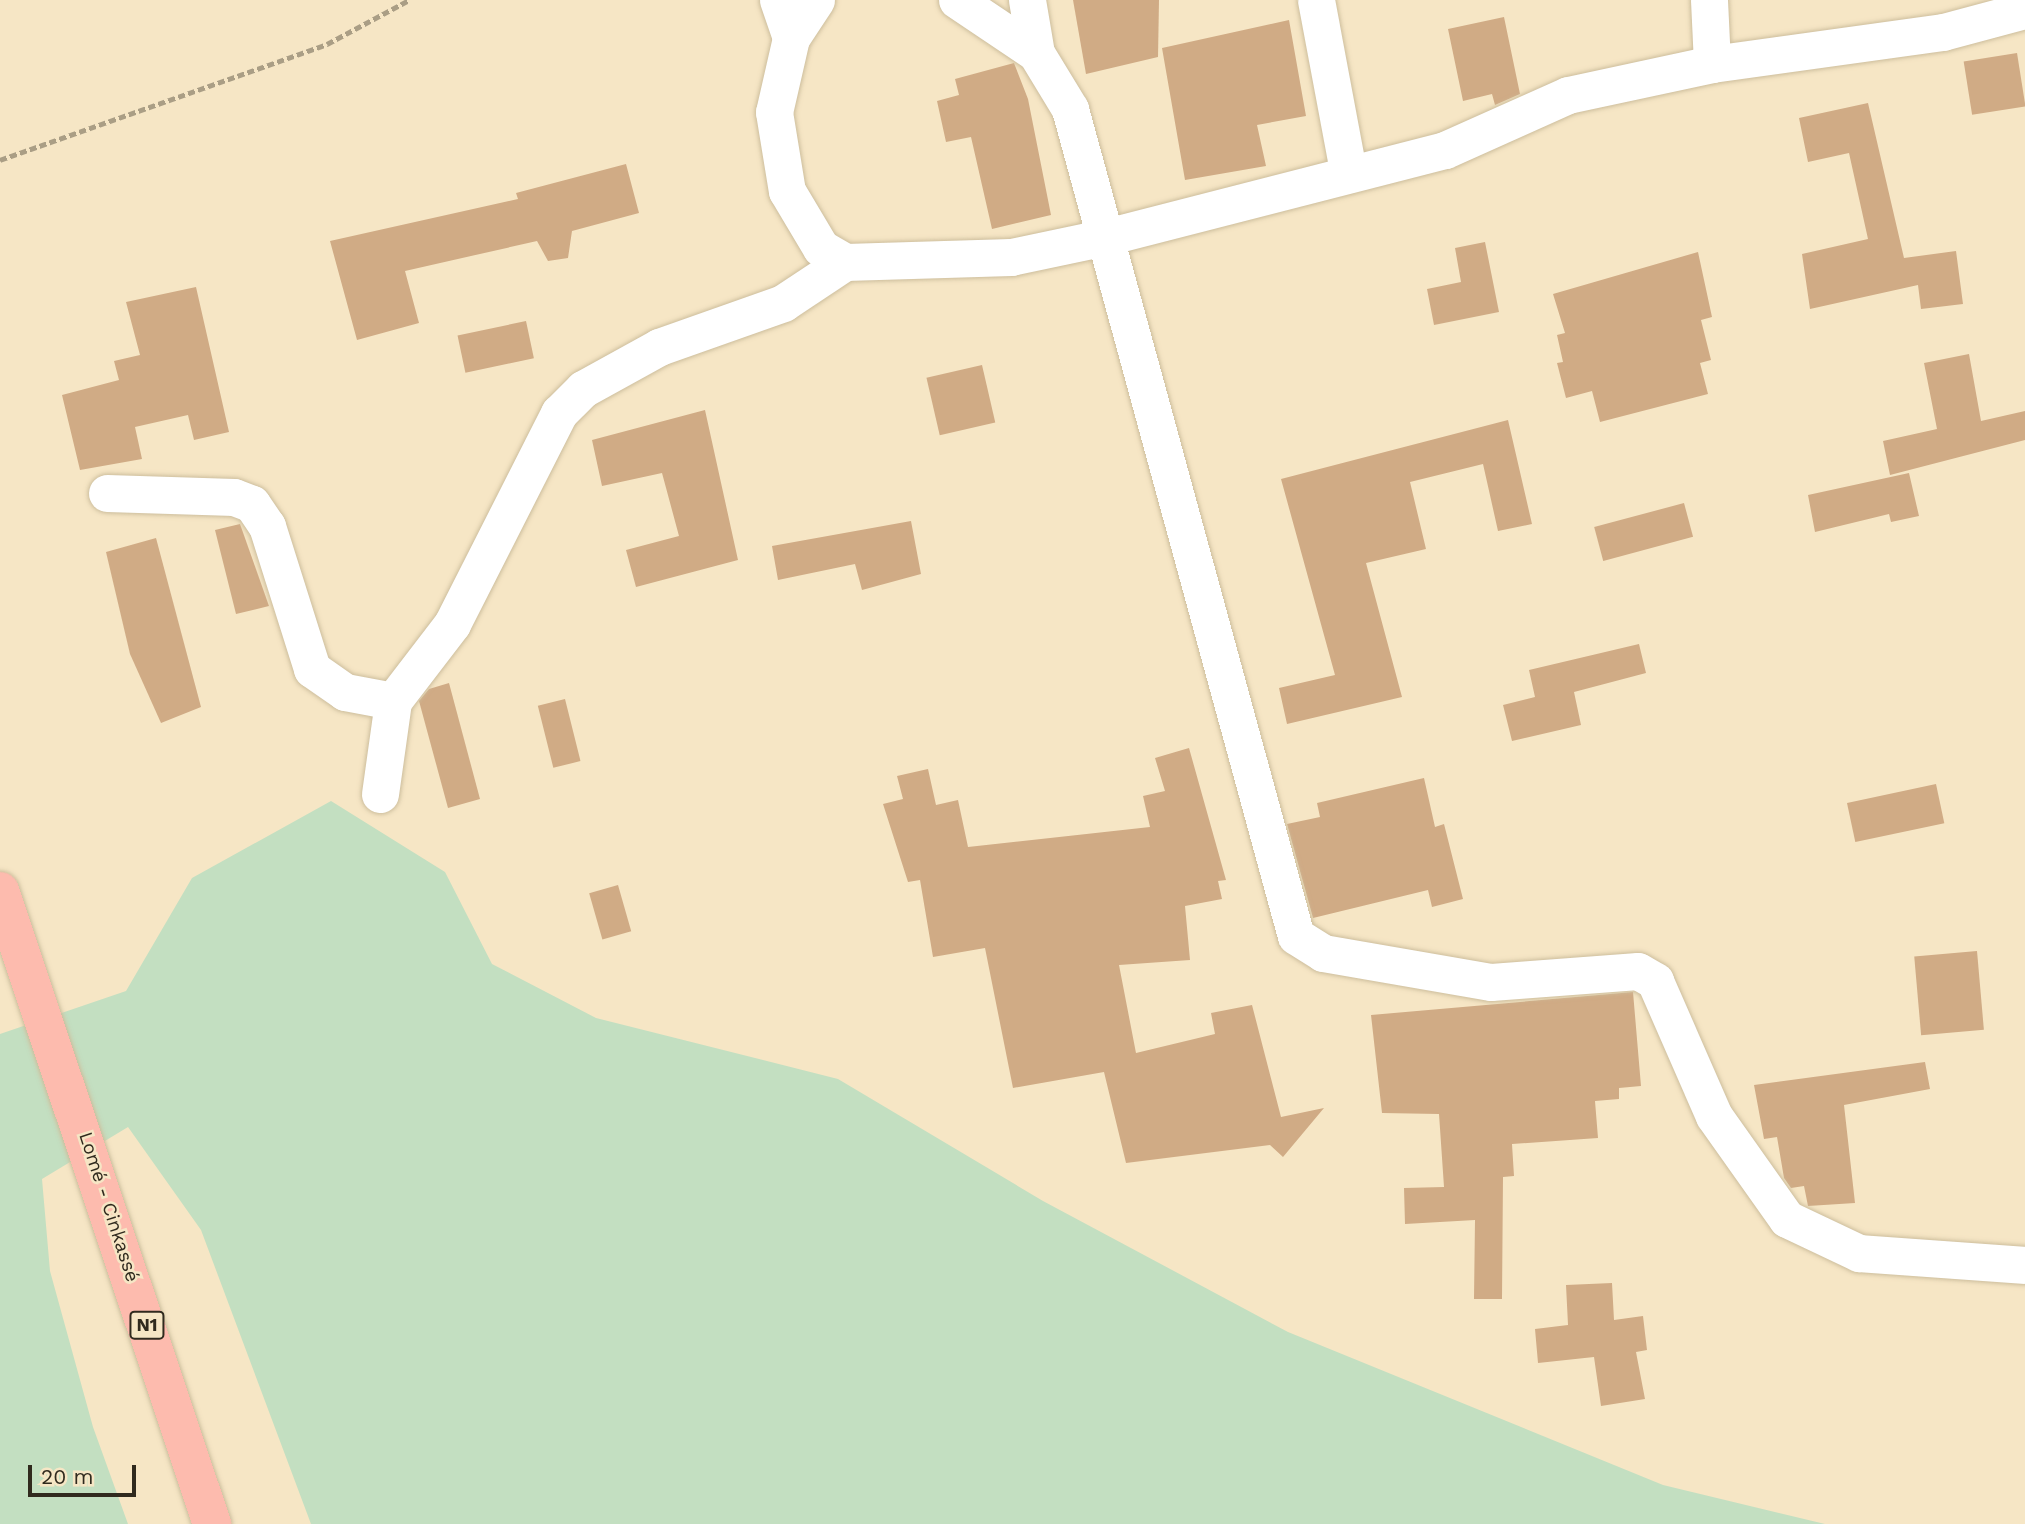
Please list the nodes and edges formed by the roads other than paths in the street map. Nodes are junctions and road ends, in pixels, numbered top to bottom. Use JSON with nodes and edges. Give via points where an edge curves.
{"nodes":[{"id":1,"x":778,"y":0,"type":"edge"},
{"id":2,"x":816,"y":0,"type":"edge"},
{"id":3,"x":957,"y":0,"type":"edge"},
{"id":4,"x":1027,"y":0,"type":"edge"},
{"id":5,"x":1316,"y":0,"type":"edge"},
{"id":6,"x":1709,"y":0,"type":"edge"},
{"id":7,"x":2025,"y":10,"type":"edge"},
{"id":8,"x":791,"y":38,"type":"junction"},
{"id":9,"x":1036,"y":52,"type":"junction"},
{"id":10,"x":1713,"y":64,"type":"junction"},
{"id":11,"x":1348,"y":171,"type":"junction"},
{"id":12,"x":1106,"y":237,"type":"junction"},
{"id":13,"x":845,"y":262,"type":"junction"},
{"id":14,"x":107,"y":493,"type":"dead end"},
{"id":15,"x":393,"y":701,"type":"junction"},
{"id":16,"x":380,"y":794,"type":"dead end"},
{"id":17,"x":0,"y":891,"type":"edge"},
{"id":18,"x":2025,"y":1265,"type":"edge"},
{"id":19,"x":212,"y":1524,"type":"edge"}],
"edges":[{"from":1,"to":8,"type":"street"},
{"from":2,"to":8,"type":"street"},
{"from":3,"to":9,"type":"street"},
{"from":4,"to":9,"type":"street"},
{"from":5,"to":11,"type":"street"},
{"from":6,"to":10,"type":"street"},
{"from":7,"to":10,"type":"street","via":[[1885,42]]},
{"from":8,"to":13,"type":"street","via":[[775,112],[787,191],[821,248]]},
{"from":9,"to":12,"type":"street","via":[[1070,108]]},
{"from":10,"to":11,"type":"street","via":[[1568,95],[1445,150]]},
{"from":11,"to":12,"type":"street"},
{"from":12,"to":13,"type":"street","via":[[1011,257]]},
{"from":12,"to":18,"type":"street","via":[[1296,936],[1323,953],[1490,982],[1639,971],[1655,981],[1714,1116],[1787,1219],[1859,1253]]},
{"from":13,"to":15,"type":"street","via":[[783,303],[659,347],[583,389],[559,413],[452,624]]},
{"from":14,"to":15,"type":"street","via":[[234,497],[252,504],[267,526],[312,669],[345,692]]},
{"from":15,"to":16,"type":"street"},
{"from":17,"to":19,"type":"highway","name":"Lomé - Cinkassé","number":"N1"}]}
